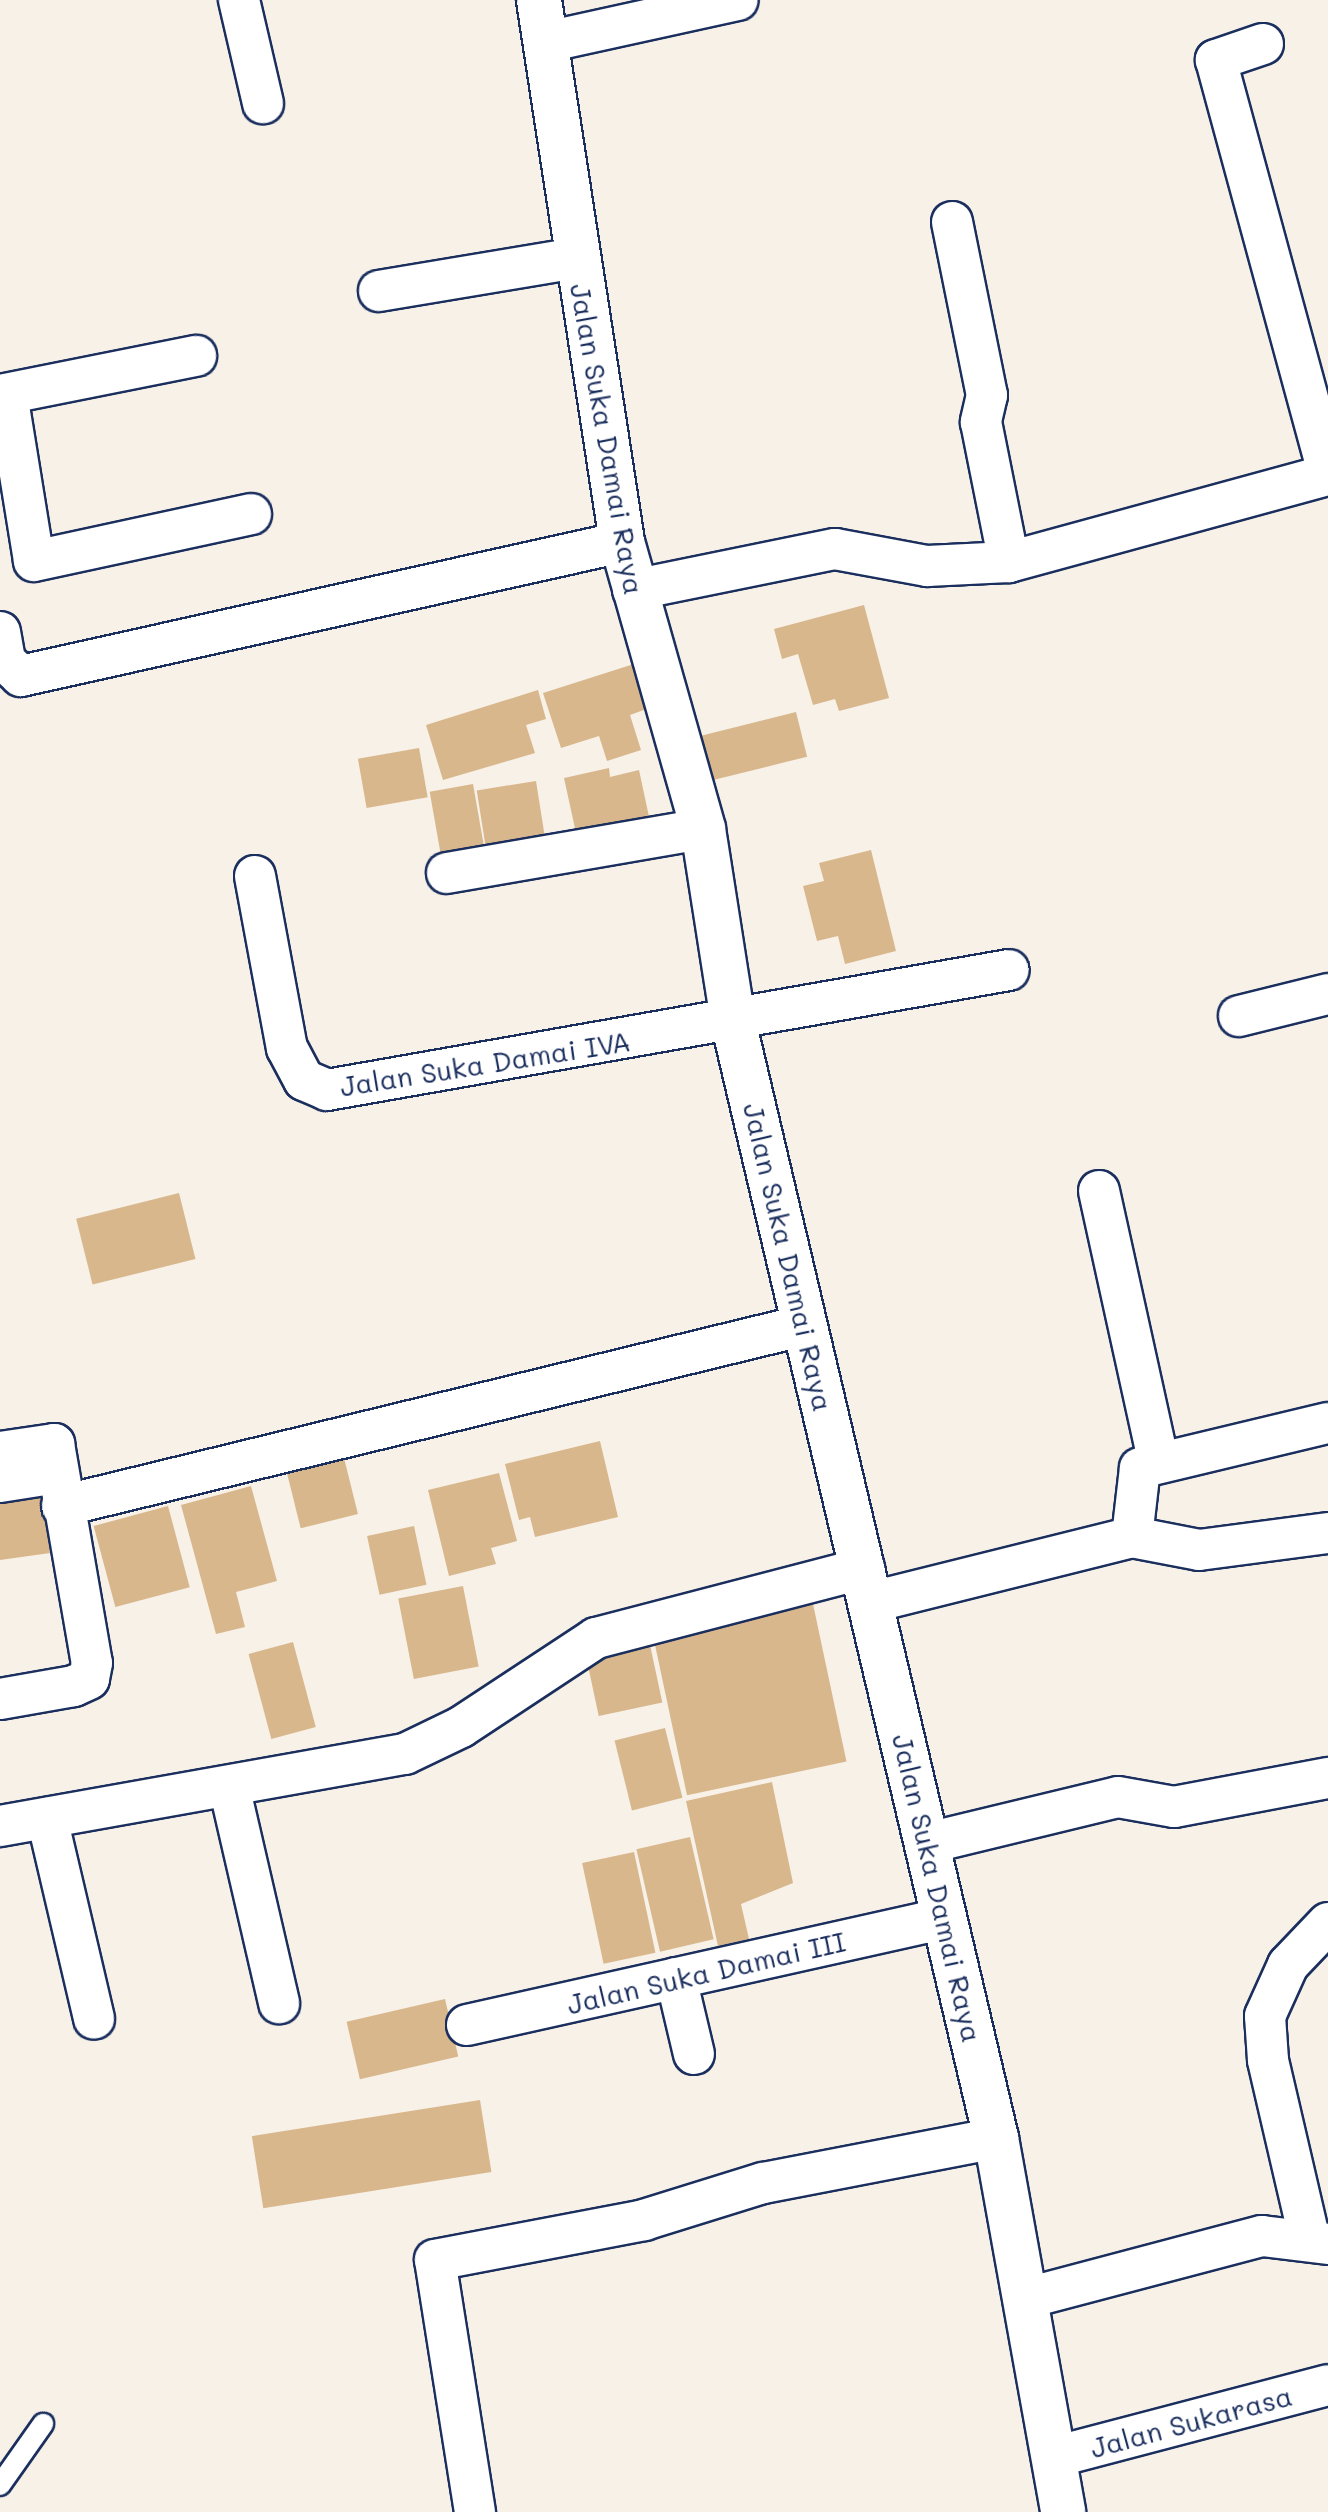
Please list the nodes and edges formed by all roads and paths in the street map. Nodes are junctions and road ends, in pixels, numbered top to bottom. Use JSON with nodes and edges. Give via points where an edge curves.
{"nodes":[{"id":1,"x":239,"y":0,"type":"edge"},
{"id":2,"x":738,"y":0,"type":"edge"},
{"id":3,"x":545,"y":20,"type":"edge"},
{"id":4,"x":1263,"y":44,"type":"dead end"},
{"id":5,"x":263,"y":103,"type":"dead end"},
{"id":6,"x":952,"y":222,"type":"dead end"},
{"id":7,"x":576,"y":258,"type":"junction"},
{"id":8,"x":379,"y":291,"type":"dead end"},
{"id":9,"x":196,"y":356,"type":"dead end"},
{"id":10,"x":3,"y":394,"type":"edge"},
{"id":11,"x":1328,"y":474,"type":"edge"},
{"id":12,"x":251,"y":514,"type":"dead end"},
{"id":13,"x":622,"y":542,"type":"junction"},
{"id":14,"x":1009,"y":562,"type":"junction"},
{"id":15,"x":633,"y":590,"type":"junction"},
{"id":16,"x":0,"y":632,"type":"edge"},
{"id":17,"x":703,"y":829,"type":"junction"},
{"id":18,"x":447,"y":873,"type":"dead end"},
{"id":19,"x":255,"y":876,"type":"dead end"},
{"id":20,"x":1009,"y":970,"type":"dead end"},
{"id":21,"x":1328,"y":994,"type":"edge"},
{"id":22,"x":1239,"y":1016,"type":"dead end"},
{"id":23,"x":733,"y":1021,"type":"junction"},
{"id":24,"x":1099,"y":1191,"type":"dead end"},
{"id":25,"x":805,"y":1325,"type":"junction"},
{"id":26,"x":1328,"y":1423,"type":"edge"},
{"id":27,"x":0,"y":1452,"type":"edge"},
{"id":28,"x":1158,"y":1460,"type":"junction"},
{"id":29,"x":58,"y":1474,"type":"junction"},
{"id":30,"x":0,"y":1482,"type":"edge"},
{"id":31,"x":1328,"y":1533,"type":"edge"},
{"id":32,"x":1132,"y":1537,"type":"junction"},
{"id":33,"x":868,"y":1585,"type":"junction"},
{"id":34,"x":0,"y":1699,"type":"edge"},
{"id":35,"x":1328,"y":1778,"type":"edge"},
{"id":36,"x":229,"y":1786,"type":"junction"},
{"id":37,"x":47,"y":1818,"type":"junction"},
{"id":38,"x":0,"y":1826,"type":"edge"},
{"id":39,"x":928,"y":1843,"type":"junction"},
{"id":40,"x":945,"y":1918,"type":"junction"},
{"id":41,"x":1328,"y":1923,"type":"edge"},
{"id":42,"x":676,"y":1978,"type":"junction"},
{"id":43,"x":279,"y":2003,"type":"dead end"},
{"id":44,"x":94,"y":2019,"type":"dead end"},
{"id":45,"x":467,"y":2025,"type":"dead end"},
{"id":46,"x":694,"y":2054,"type":"dead end"},
{"id":47,"x":994,"y":2130,"type":"junction"},
{"id":48,"x":460,"y":2229,"type":"dead end"},
{"id":49,"x":1319,"y":2242,"type":"edge"},
{"id":50,"x":1027,"y":2298,"type":"junction"},
{"id":51,"x":1328,"y":2385,"type":"edge"},
{"id":52,"x":43,"y":2424,"type":"dead end"},
{"id":53,"x":1054,"y":2457,"type":"junction"},
{"id":54,"x":0,"y":2485,"type":"edge"},
{"id":55,"x":475,"y":2512,"type":"edge"},
{"id":56,"x":1063,"y":2512,"type":"edge"}],
"edges":[{"from":1,"to":5,"type":"street"},
{"from":2,"to":3,"type":"street"},
{"from":3,"to":7,"type":"street","name":"Jalan Suka Damai Raya"},
{"from":4,"to":11,"type":"street","via":[[1216,60]]},
{"from":6,"to":14,"type":"street","via":[[987,395],[981,422]]},
{"from":7,"to":8,"type":"street"},
{"from":7,"to":13,"type":"street","name":"Jalan Suka Damai Raya"},
{"from":9,"to":10,"type":"street"},
{"from":10,"to":12,"type":"street","via":[[34,561]]},
{"from":11,"to":14,"type":"street"},
{"from":13,"to":15,"type":"street","name":"Jalan Suka Damai Raya"},
{"from":13,"to":16,"type":"street","via":[[21,676],[5,661]]},
{"from":14,"to":15,"type":"street","via":[[927,566],[835,549]]},
{"from":15,"to":17,"type":"street","name":"Jalan Suka Damai Raya"},
{"from":17,"to":18,"type":"street"},
{"from":17,"to":23,"type":"street","name":"Jalan Suka Damai Raya"},
{"from":19,"to":23,"type":"street","name":"Jalan Suka Damai IVA","via":[[287,1048],[304,1080],[327,1090]]},
{"from":20,"to":23,"type":"street","name":"Jalan Suka Damai IVA"},
{"from":21,"to":22,"type":"street"},
{"from":23,"to":25,"type":"street","name":"Jalan Suka Damai Raya"},
{"from":24,"to":28,"type":"street"},
{"from":25,"to":29,"type":"street"},
{"from":25,"to":33,"type":"street","name":"Jalan Suka Damai Raya"},
{"from":26,"to":28,"type":"street"},
{"from":27,"to":29,"type":"street"},
{"from":28,"to":32,"type":"street","via":[[1140,1468],[1133,1483]]},
{"from":29,"to":30,"type":"street"},
{"from":29,"to":34,"type":"street","via":[[89,1679]]},
{"from":31,"to":32,"type":"street","via":[[1199,1550]]},
{"from":32,"to":33,"type":"street"},
{"from":33,"to":36,"type":"street","via":[[596,1638],[461,1727],[405,1754]]},
{"from":33,"to":39,"type":"street","name":"Jalan Suka Damai Raya"},
{"from":35,"to":39,"type":"street","via":[[1194,1805],[1118,1797]]},
{"from":36,"to":37,"type":"street"},
{"from":36,"to":43,"type":"street"},
{"from":37,"to":38,"type":"street"},
{"from":37,"to":44,"type":"street"},
{"from":39,"to":40,"type":"street","name":"Jalan Suka Damai Raya"},
{"from":40,"to":42,"type":"street","name":"Jalan Suka Damai III"},
{"from":40,"to":47,"type":"street","name":"Jalan Suka Damai Raya"},
{"from":41,"to":49,"type":"street","via":[[1288,1965],[1265,2016],[1268,2060]]},
{"from":42,"to":45,"type":"street","name":"Jalan Suka Damai III"},
{"from":42,"to":46,"type":"street"},
{"from":47,"to":48,"type":"street"},
{"from":47,"to":50,"type":"street","name":"Jalan Suka Damai Raya"},
{"from":47,"to":55,"type":"street","via":[[763,2183],[644,2220],[435,2260]]},
{"from":49,"to":50,"type":"street","via":[[1262,2236]]},
{"from":50,"to":53,"type":"street","name":"Jalan Suka Damai Raya"},
{"from":51,"to":53,"type":"street","name":"Jalan Sukarasa"},
{"from":52,"to":54,"type":"lane"},
{"from":53,"to":56,"type":"street","name":"Jalan Suka Damai Raya"}]}
